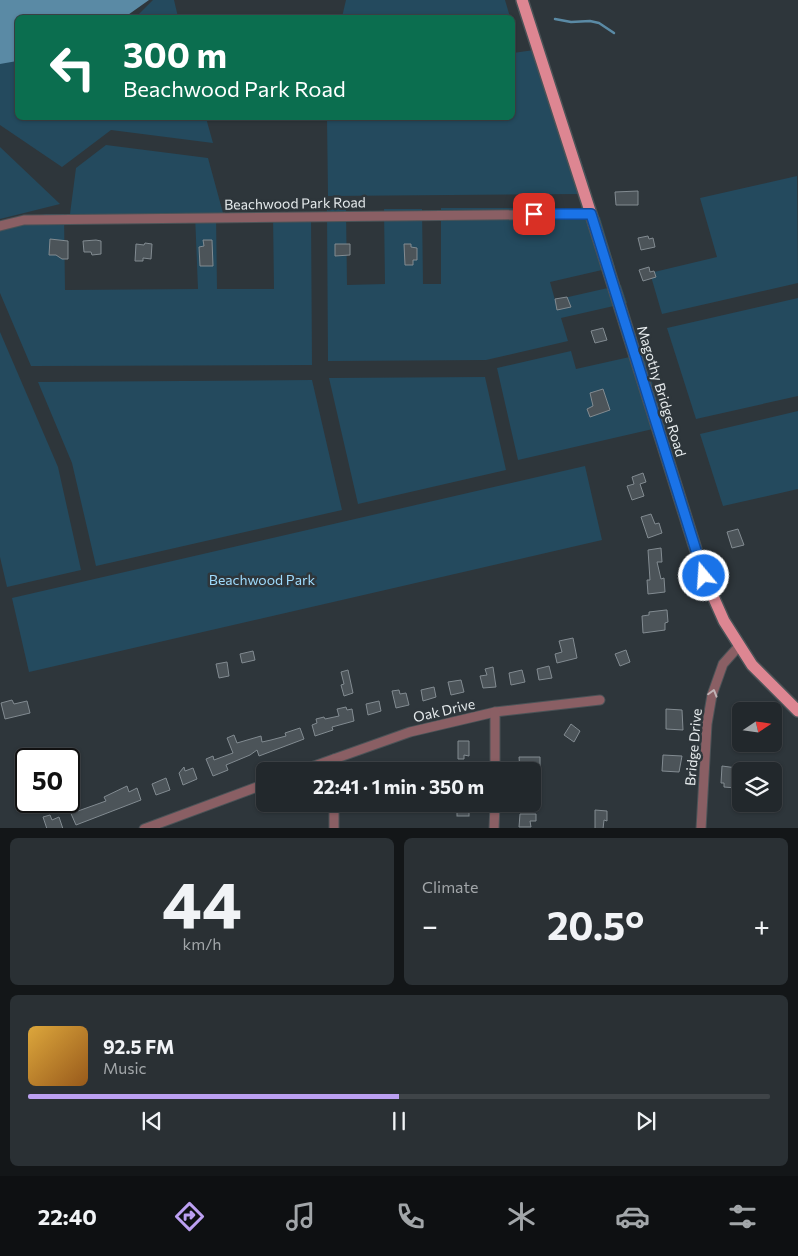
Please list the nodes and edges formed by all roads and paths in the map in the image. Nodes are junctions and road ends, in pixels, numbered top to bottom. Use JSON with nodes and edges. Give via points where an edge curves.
{"nodes":[{"id":1,"x":522,"y":0,"type":"edge"},
{"id":2,"x":591,"y":214,"type":"junction"},
{"id":3,"x":0,"y":226,"type":"edge"},
{"id":4,"x":738,"y":646,"type":"junction"},
{"id":5,"x":600,"y":700,"type":"dead end"},
{"id":6,"x":798,"y":711,"type":"edge"},
{"id":7,"x":495,"y":712,"type":"junction"},
{"id":8,"x":334,"y":759,"type":"joint"},
{"id":9,"x":326,"y":762,"type":"edge"},
{"id":10,"x":495,"y":762,"type":"edge"},
{"id":11,"x":256,"y":787,"type":"edge"},
{"id":12,"x":334,"y":812,"type":"edge"},
{"id":13,"x":495,"y":812,"type":"edge"},
{"id":14,"x":144,"y":828,"type":"edge"},
{"id":15,"x":334,"y":828,"type":"edge"},
{"id":16,"x":494,"y":828,"type":"edge"},
{"id":17,"x":701,"y":828,"type":"edge"}],
"edges":[{"from":1,"to":2,"type":"main road","name":"Magothy Bridge Road"},
{"from":2,"to":3,"type":"street","name":"Beachwood Park Road","via":[[24,220]]},
{"from":2,"to":4,"type":"main road","name":"Magothy Bridge Road","via":[[704,576]]},
{"from":4,"to":6,"type":"main road","name":"Magothy Bridge Road"},
{"from":17,"to":4,"type":"street","name":"Bridge Drive","one_way":true,"via":[[707,724],[712,695],[724,664]]},
{"from":5,"to":7,"type":"street","name":"Oak Drive"},
{"from":7,"to":8,"type":"street","name":"Oak Drive","via":[[410,732]]},
{"from":7,"to":10,"type":"street"},
{"from":8,"to":9,"type":"street","name":"Oak Drive"},
{"from":11,"to":14,"type":"street"},
{"from":12,"to":15,"type":"street"},
{"from":13,"to":16,"type":"street"}]}
